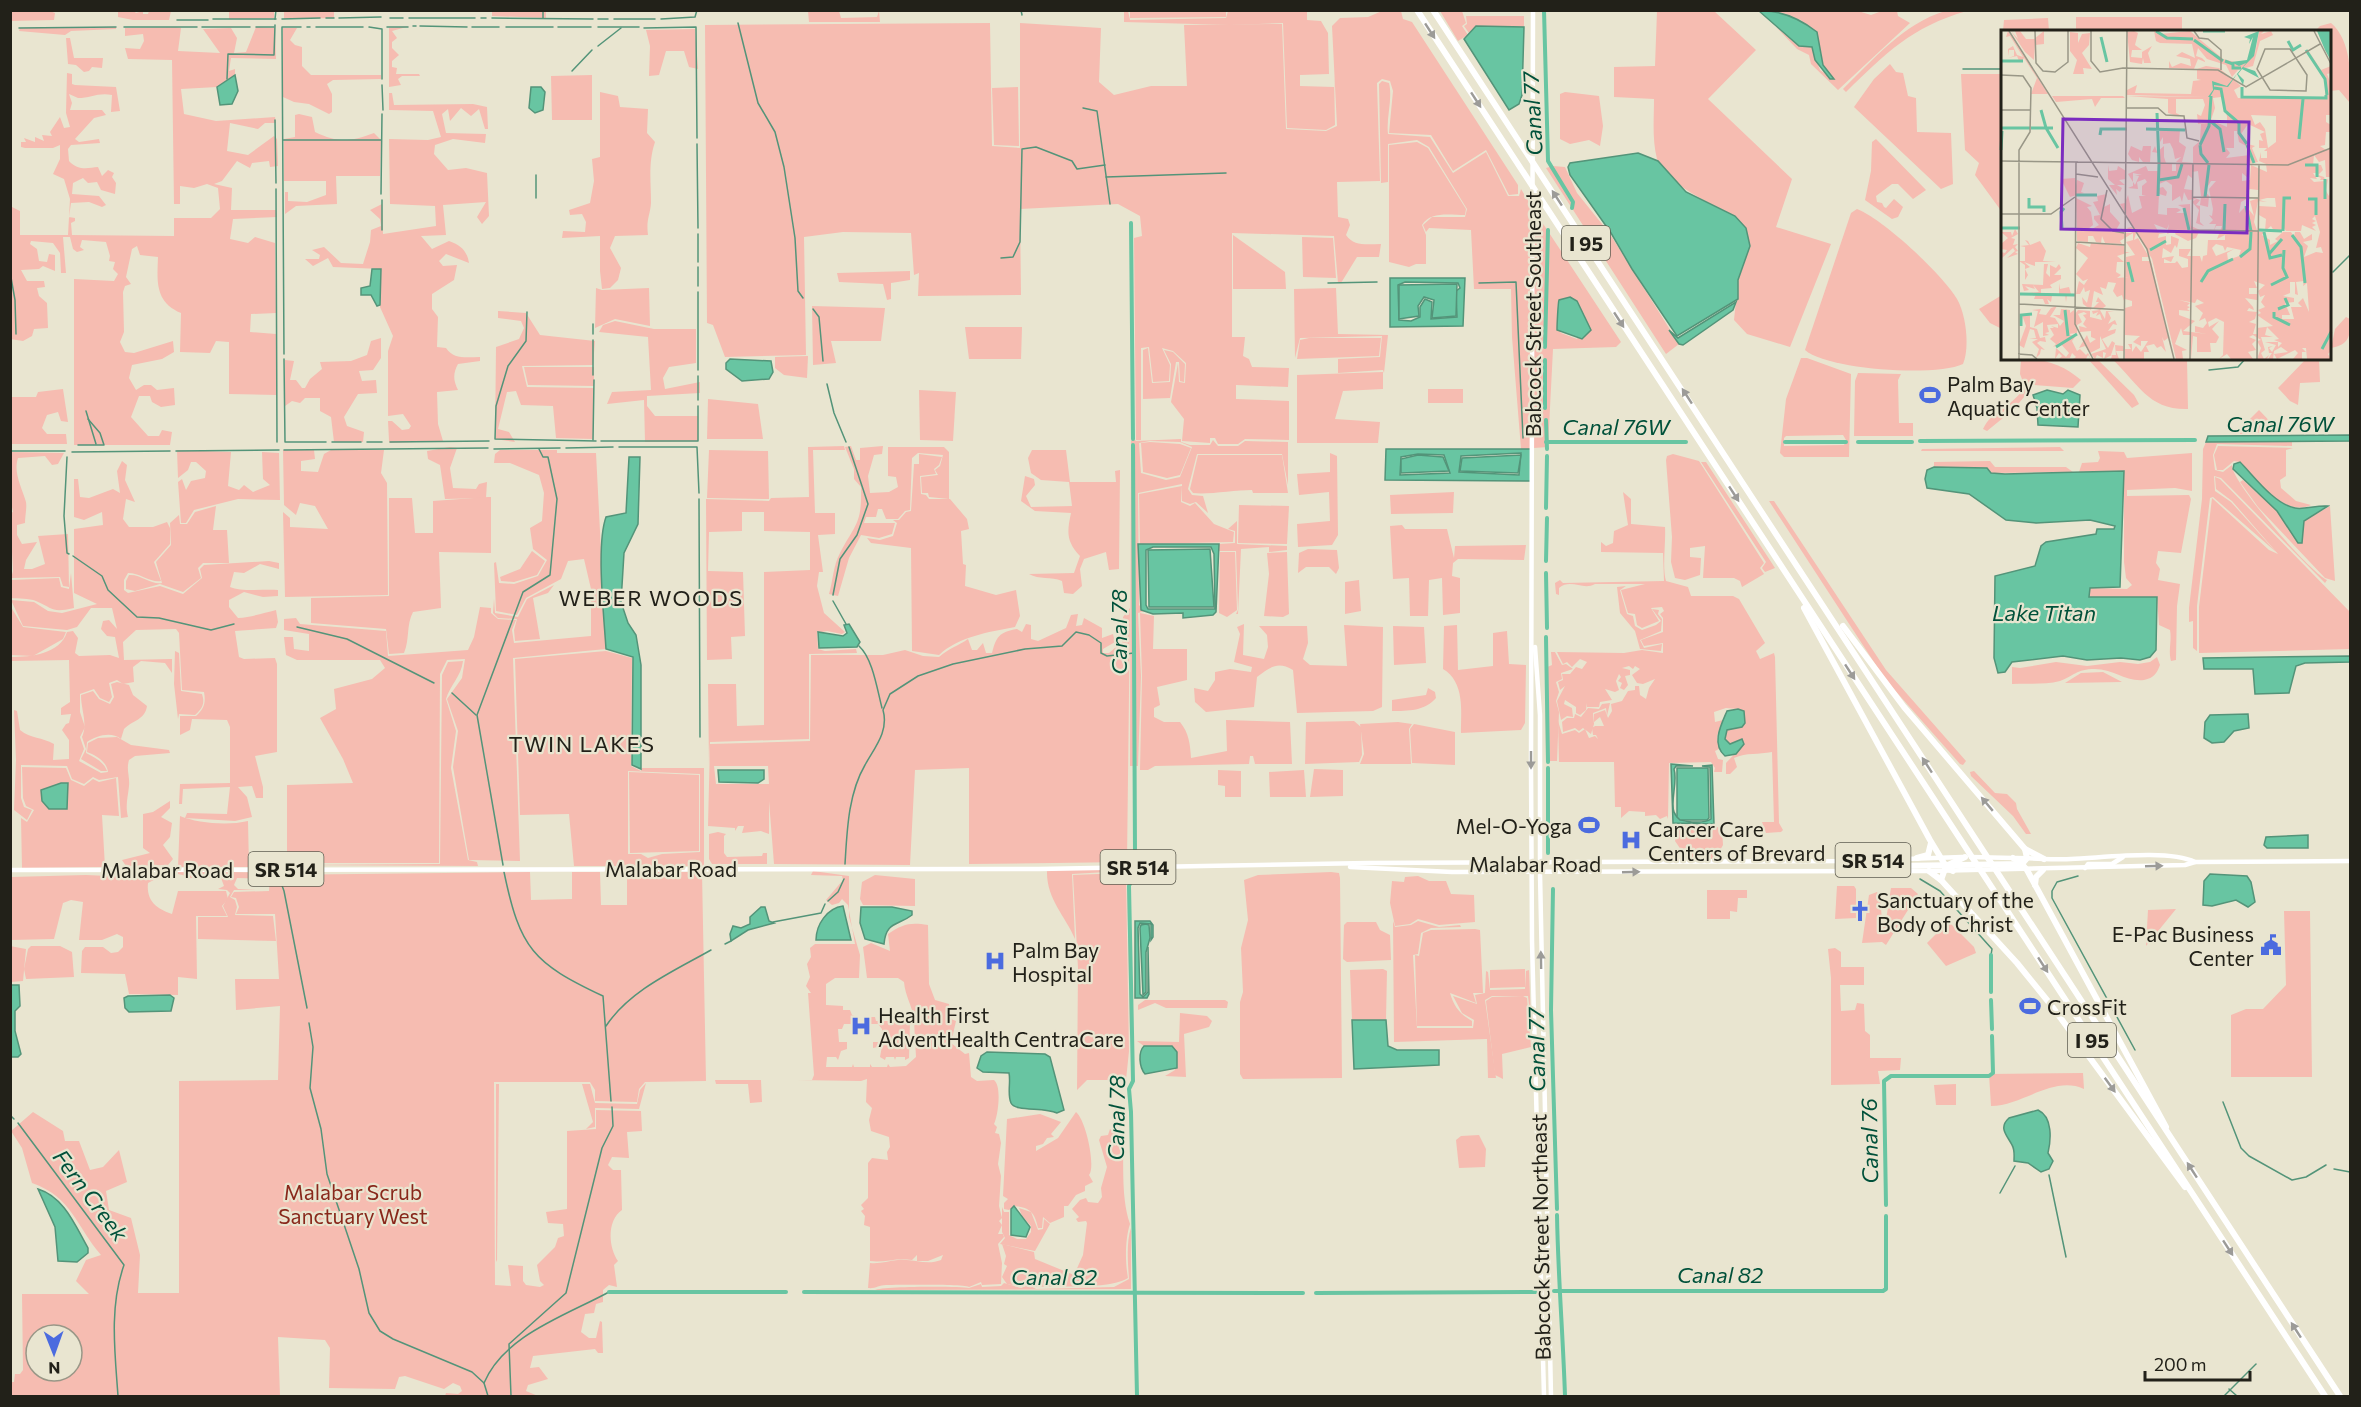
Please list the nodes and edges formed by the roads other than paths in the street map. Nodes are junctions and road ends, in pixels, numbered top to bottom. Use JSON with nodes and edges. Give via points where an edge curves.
{"nodes":[{"id":1,"x":1417,"y":10,"type":"edge"},
{"id":2,"x":1433,"y":10,"type":"edge"},
{"id":3,"x":1533,"y":10,"type":"edge"},
{"id":4,"x":1805,"y":575,"type":"junction"},
{"id":5,"x":1795,"y":588,"type":"junction"},
{"id":6,"x":1533,"y":618,"type":"junction"},
{"id":7,"x":1930,"y":840,"type":"junction"},
{"id":8,"x":2025,"y":849,"type":"junction"},
{"id":9,"x":1941,"y":857,"type":"junction"},
{"id":10,"x":1965,"y":857,"type":"junction"},
{"id":11,"x":2124,"y":857,"type":"junction"},
{"id":12,"x":2133,"y":857,"type":"junction"},
{"id":13,"x":1917,"y":858,"type":"junction"},
{"id":14,"x":2013,"y":858,"type":"joint"},
{"id":15,"x":2044,"y":859,"type":"junction"},
{"id":16,"x":1850,"y":861,"type":"junction"},
{"id":17,"x":2350,"y":861,"type":"edge"},
{"id":18,"x":1532,"y":862,"type":"junction"},
{"id":19,"x":1539,"y":862,"type":"junction"},
{"id":20,"x":1664,"y":862,"type":"junction"},
{"id":21,"x":2195,"y":862,"type":"junction"},
{"id":22,"x":1428,"y":863,"type":"junction"},
{"id":23,"x":2025,"y":864,"type":"junction"},
{"id":24,"x":1332,"y":865,"type":"junction"},
{"id":25,"x":2119,"y":867,"type":"junction"},
{"id":26,"x":1944,"y":868,"type":"junction"},
{"id":27,"x":2085,"y":868,"type":"junction"},
{"id":28,"x":10,"y":870,"type":"edge"},
{"id":29,"x":1399,"y":870,"type":"junction"},
{"id":30,"x":2043,"y":870,"type":"junction"},
{"id":31,"x":1649,"y":871,"type":"junction"},
{"id":32,"x":1835,"y":871,"type":"junction"},
{"id":33,"x":1929,"y":871,"type":"junction"},
{"id":34,"x":1953,"y":871,"type":"joint"},
{"id":35,"x":1880,"y":872,"type":"junction"},
{"id":36,"x":1532,"y":873,"type":"junction"},
{"id":37,"x":1540,"y":873,"type":"junction"},
{"id":38,"x":1941,"y":880,"type":"junction"},
{"id":39,"x":2035,"y":886,"type":"junction"},
{"id":40,"x":1534,"y":994,"type":"junction"},
{"id":41,"x":1542,"y":1004,"type":"junction"},
{"id":42,"x":2173,"y":1141,"type":"junction"},
{"id":43,"x":2196,"y":1199,"type":"junction"},
{"id":44,"x":1544,"y":1396,"type":"edge"},
{"id":45,"x":1551,"y":1396,"type":"edge"},
{"id":46,"x":2325,"y":1396,"type":"edge"},
{"id":47,"x":2340,"y":1396,"type":"edge"}],
"edges":[{"from":1,"to":5,"type":"highway","number":"I 95","one_way":true},
{"from":4,"to":2,"type":"highway","number":"I 95","one_way":true},
{"from":3,"to":6,"type":"main road","name":"Babcock Street Southeast"},
{"from":8,"to":4,"type":"highway","one_way":true,"via":[[1864,658]]},
{"from":42,"to":4,"type":"highway","number":"I 95","one_way":true},
{"from":5,"to":7,"type":"highway"},
{"from":5,"to":43,"type":"highway","number":"I 95","one_way":true},
{"from":6,"to":18,"type":"main road","name":"Babcock Street Southeast","one_way":true},
{"from":6,"to":19,"type":"main road","name":"Babcock Street Southeast","via":[[1540,716]]},
{"from":7,"to":9,"type":"highway"},
{"from":7,"to":13,"type":"highway","via":[[1930,852]]},
{"from":8,"to":15,"type":"highway"},
{"from":8,"to":23,"type":"highway"},
{"from":9,"to":10,"type":"main road","name":"Malabar Road","number":"SR 514"},
{"from":9,"to":13,"type":"main road","name":"Malabar Road","number":"SR 514"},
{"from":9,"to":26,"type":"highway"},
{"from":10,"to":14,"type":"main road","name":"Malabar Road","number":"SR 514"},
{"from":10,"to":26,"type":"highway"},
{"from":11,"to":12,"type":"main road"},
{"from":11,"to":15,"type":"main road"},
{"from":11,"to":27,"type":"main road","via":[[2112,864],[2091,864]]},
{"from":12,"to":21,"type":"main road","via":[[2185,858]]},
{"from":12,"to":25,"type":"main road"},
{"from":13,"to":16,"type":"main road","name":"Malabar Road","number":"SR 514"},
{"from":14,"to":23,"type":"highway"},
{"from":15,"to":23,"type":"main road"},
{"from":16,"to":20,"type":"main road","name":"Malabar Road","number":"SR 514"},
{"from":16,"to":32,"type":"main road"},
{"from":17,"to":21,"type":"main road"},
{"from":18,"to":19,"type":"main road","name":"Malabar Road","number":"SR 514"},
{"from":18,"to":22,"type":"main road","name":"Malabar Road","number":"SR 514"},
{"from":18,"to":36,"type":"main road","name":"Babcock Street Northeast"},
{"from":19,"to":20,"type":"main road","name":"Malabar Road","number":"SR 514"},
{"from":19,"to":37,"type":"main road","name":"Babcock Street Northeast"},
{"from":20,"to":31,"type":"main road"},
{"from":25,"to":21,"type":"main road","one_way":true},
{"from":22,"to":24,"type":"main road","name":"Malabar Road","number":"SR 514"},
{"from":22,"to":29,"type":"main road","via":[[1402,865]]},
{"from":23,"to":26,"type":"highway"},
{"from":23,"to":30,"type":"main road"},
{"from":23,"to":34,"type":"main road"},
{"from":23,"to":39,"type":"highway"},
{"from":24,"to":28,"type":"main road","name":"Malabar Road","number":"SR 514"},
{"from":24,"to":29,"type":"main road","name":"Malabar Road","number":"SR 514"},
{"from":25,"to":27,"type":"main road"},
{"from":26,"to":33,"type":"main road","name":"Malabar Road","number":"SR 514"},
{"from":26,"to":34,"type":"highway"},
{"from":26,"to":35,"type":"highway","via":[[1897,866]]},
{"from":26,"to":38,"type":"highway"},
{"from":27,"to":30,"type":"main road"},
{"from":29,"to":36,"type":"main road","name":"Malabar Road","number":"SR 514"},
{"from":30,"to":39,"type":"highway","via":[[2036,877]]},
{"from":31,"to":32,"type":"main road","name":"Malabar Road","number":"SR 514"},
{"from":37,"to":31,"type":"main road","name":"Malabar Road","number":"SR 514","one_way":true},
{"from":32,"to":35,"type":"main road","name":"Malabar Road","number":"SR 514"},
{"from":33,"to":35,"type":"main road","name":"Malabar Road","number":"SR 514"},
{"from":33,"to":38,"type":"highway"},
{"from":36,"to":37,"type":"main road","name":"Malabar Road","number":"SR 514"},
{"from":36,"to":40,"type":"main road","name":"Babcock Street Northeast"},
{"from":41,"to":37,"type":"main road","name":"Babcock Street Northeast","one_way":true},
{"from":38,"to":43,"type":"highway","one_way":true,"via":[[2051,1005]]},
{"from":39,"to":42,"type":"highway"},
{"from":40,"to":41,"type":"main road"},
{"from":40,"to":44,"type":"main road","name":"Babcock Street Northeast"},
{"from":41,"to":45,"type":"main road","name":"Babcock Street Northeast"},
{"from":47,"to":42,"type":"highway","number":"I 95","one_way":true},
{"from":43,"to":46,"type":"highway","number":"I 95","one_way":true}]}
